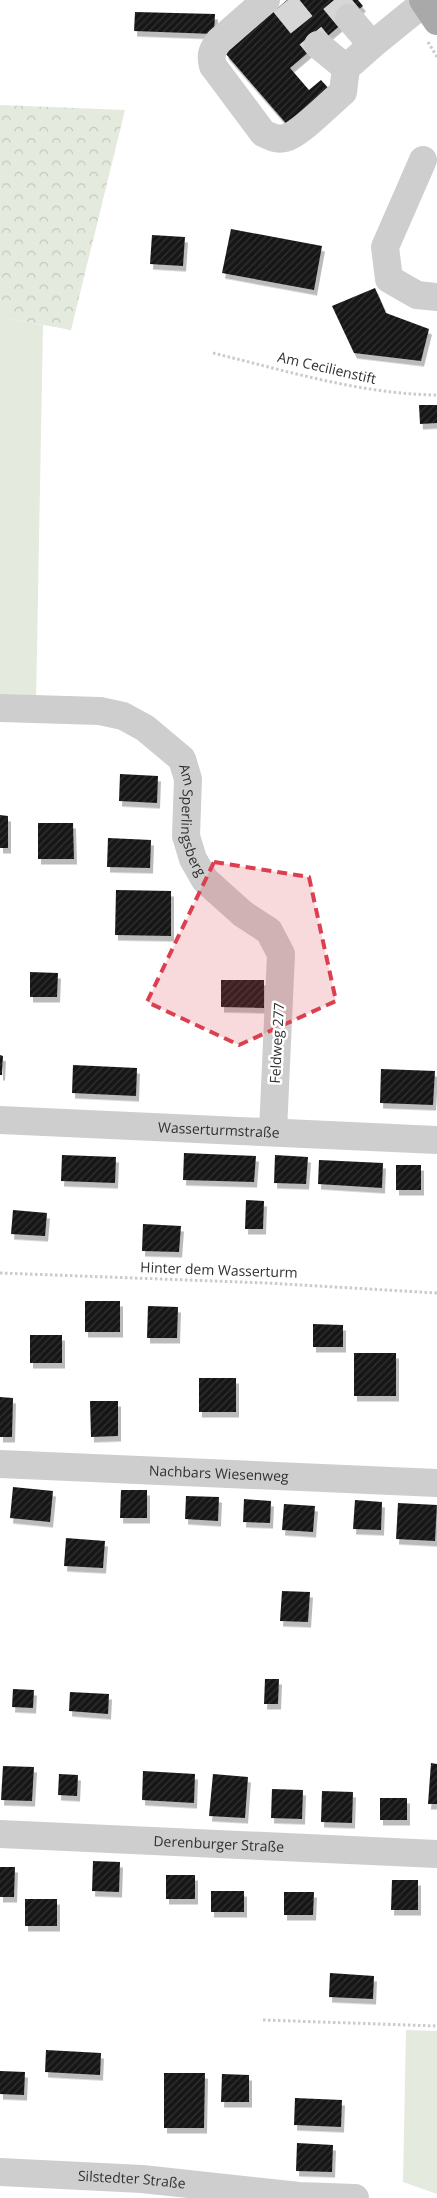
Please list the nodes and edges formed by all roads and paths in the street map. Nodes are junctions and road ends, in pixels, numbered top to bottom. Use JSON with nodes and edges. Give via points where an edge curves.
{"nodes":[{"id":1,"x":277,"y":1,"type":"edge"},
{"id":2,"x":428,"y":8,"type":"edge"},
{"id":3,"x":349,"y":18,"type":"tunnel mouth"},
{"id":4,"x":318,"y":44,"type":"tunnel mouth"},
{"id":5,"x":372,"y":45,"type":"junction"},
{"id":6,"x":346,"y":68,"type":"junction"},
{"id":7,"x":423,"y":160,"type":"dead end"},
{"id":8,"x":437,"y":297,"type":"edge"},
{"id":9,"x":214,"y":353,"type":"dead end"},
{"id":10,"x":437,"y":394,"type":"edge"},
{"id":11,"x":0,"y":708,"type":"edge"},
{"id":12,"x":281,"y":954,"type":"joint"},
{"id":13,"x":0,"y":1120,"type":"edge"},
{"id":14,"x":273,"y":1132,"type":"junction"},
{"id":15,"x":437,"y":1140,"type":"edge"},
{"id":16,"x":0,"y":1273,"type":"edge"},
{"id":17,"x":437,"y":1293,"type":"edge"},
{"id":18,"x":0,"y":1464,"type":"edge"},
{"id":19,"x":437,"y":1483,"type":"edge"},
{"id":20,"x":0,"y":1834,"type":"edge"},
{"id":21,"x":437,"y":1854,"type":"edge"},
{"id":22,"x":263,"y":2020,"type":"dead end"},
{"id":23,"x":437,"y":2026,"type":"edge"},
{"id":24,"x":0,"y":2172,"type":"edge"},
{"id":25,"x":355,"y":2198,"type":"edge"}],
"edges":[{"from":1,"to":6,"type":"street","via":[[219,41],[211,58],[213,66],[263,133],[275,139],[287,138],[296,132],[343,92]]},
{"from":2,"to":5,"type":"street"},
{"from":3,"to":5,"type":"street"},
{"from":4,"to":6,"type":"street"},
{"from":5,"to":6,"type":"street"},
{"from":7,"to":8,"type":"street","via":[[385,247],[388,279],[417,296]]},
{"from":9,"to":10,"type":"path","name":"Am Cecilienstift","via":[[383,392]]},
{"from":11,"to":12,"type":"street","name":"Am Sperlingsberg","via":[[100,711],[123,716],[145,728],[182,759],[188,778],[186,836],[193,859],[205,880],[243,914],[269,931]]},
{"from":12,"to":14,"type":"street","name":"Feldweg 277"},
{"from":13,"to":14,"type":"street","name":"Wasserturmstraße"},
{"from":14,"to":15,"type":"street","name":"Wasserturmstraße"},
{"from":16,"to":17,"type":"path","name":"Hinter dem Wasserturm"},
{"from":18,"to":19,"type":"street","name":"Nachbars Wiesenweg"},
{"from":20,"to":21,"type":"street","name":"Derenburger Straße"},
{"from":22,"to":23,"type":"path"},
{"from":24,"to":25,"type":"street","name":"Silstedter Straße","via":[[142,2179],[299,2196]]}]}
